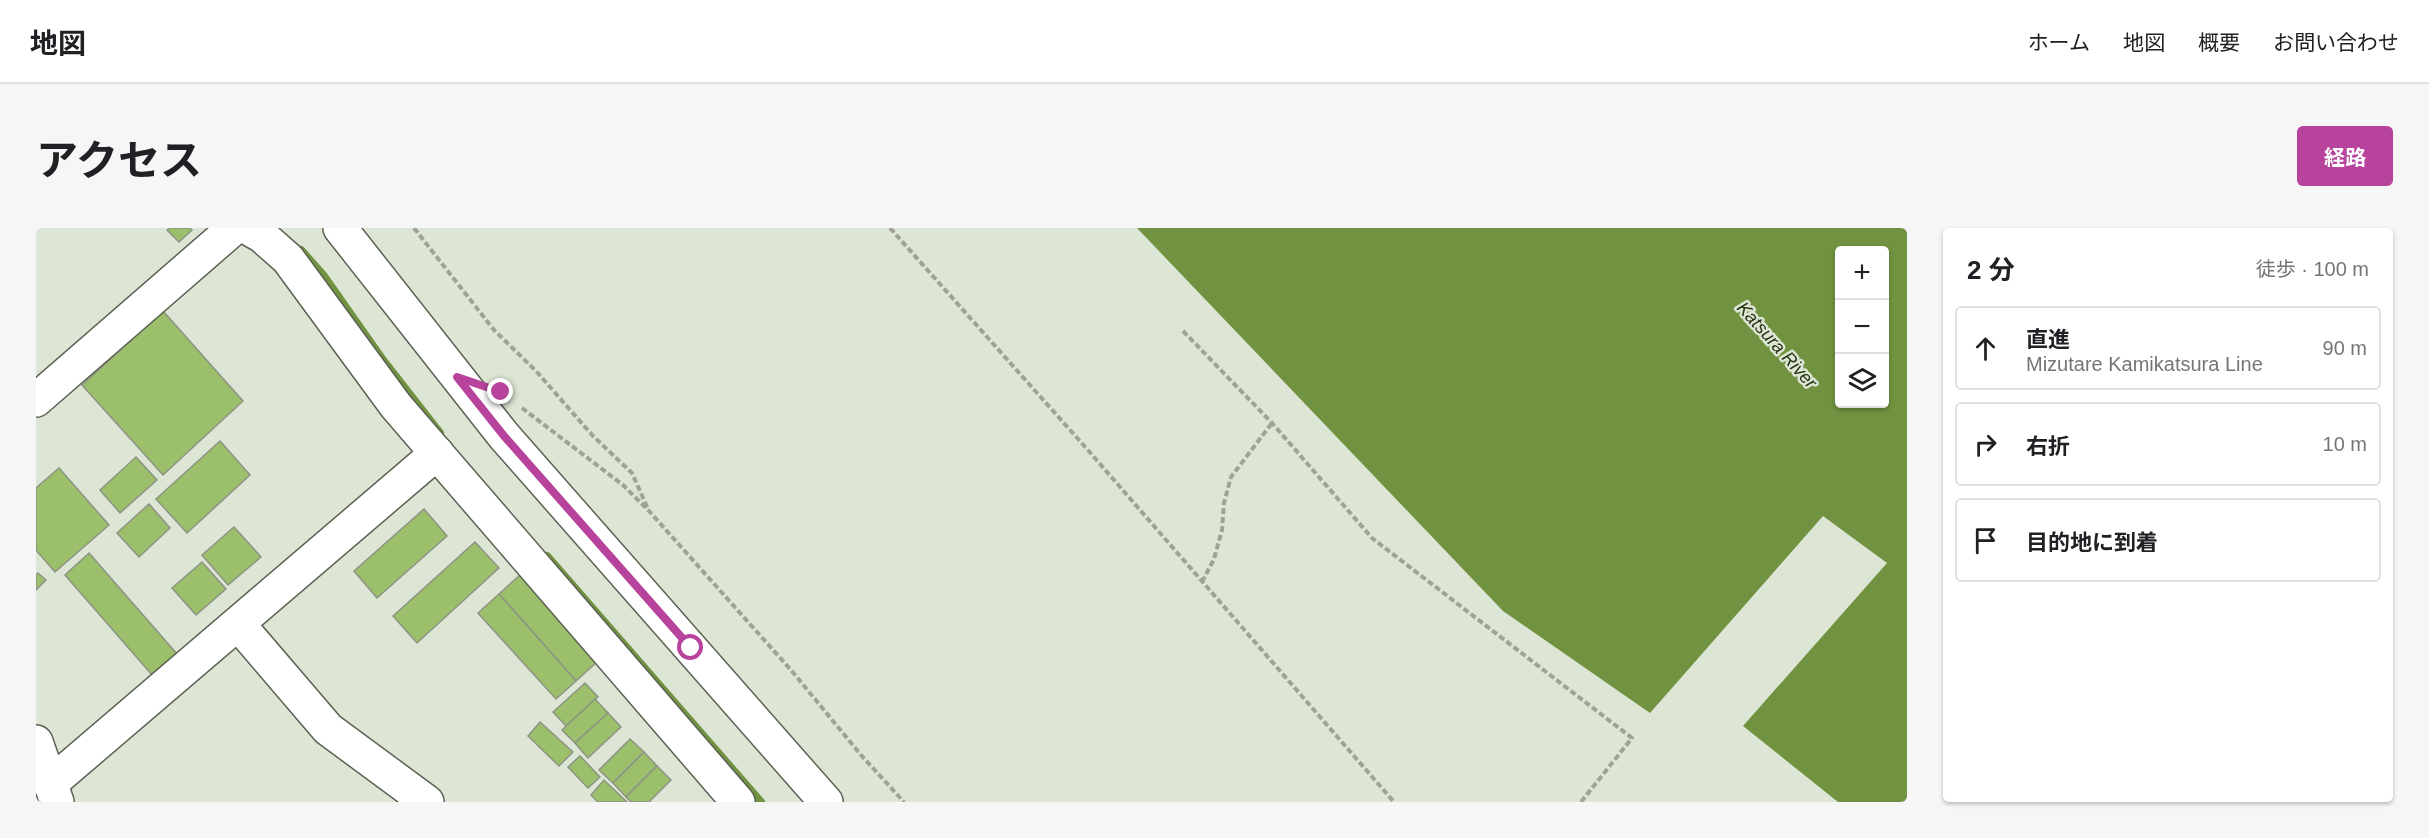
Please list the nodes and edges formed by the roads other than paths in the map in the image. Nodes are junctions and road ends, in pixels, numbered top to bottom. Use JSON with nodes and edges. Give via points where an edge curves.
{"nodes":[{"id":1,"x":234,"y":228,"type":"edge"},
{"id":2,"x":248,"y":228,"type":"edge"},
{"id":3,"x":340,"y":228,"type":"edge"},
{"id":4,"x":36,"y":400,"type":"edge"},
{"id":5,"x":437,"y":453,"type":"junction"},
{"id":6,"x":239,"y":625,"type":"junction"},
{"id":7,"x":36,"y":742,"type":"edge"},
{"id":8,"x":54,"y":793,"type":"edge"},
{"id":9,"x":427,"y":802,"type":"edge"},
{"id":10,"x":738,"y":802,"type":"edge"},
{"id":11,"x":826,"y":802,"type":"edge"}],
"edges":[{"from":1,"to":4,"type":"street"},
{"from":2,"to":5,"type":"street","via":[[288,259],[396,406]]},
{"from":3,"to":11,"type":"street","via":[[504,436]]},
{"from":5,"to":6,"type":"street"},
{"from":5,"to":10,"type":"street"},
{"from":6,"to":8,"type":"street"},
{"from":6,"to":9,"type":"street","via":[[328,729]]},
{"from":7,"to":8,"type":"street"}]}
